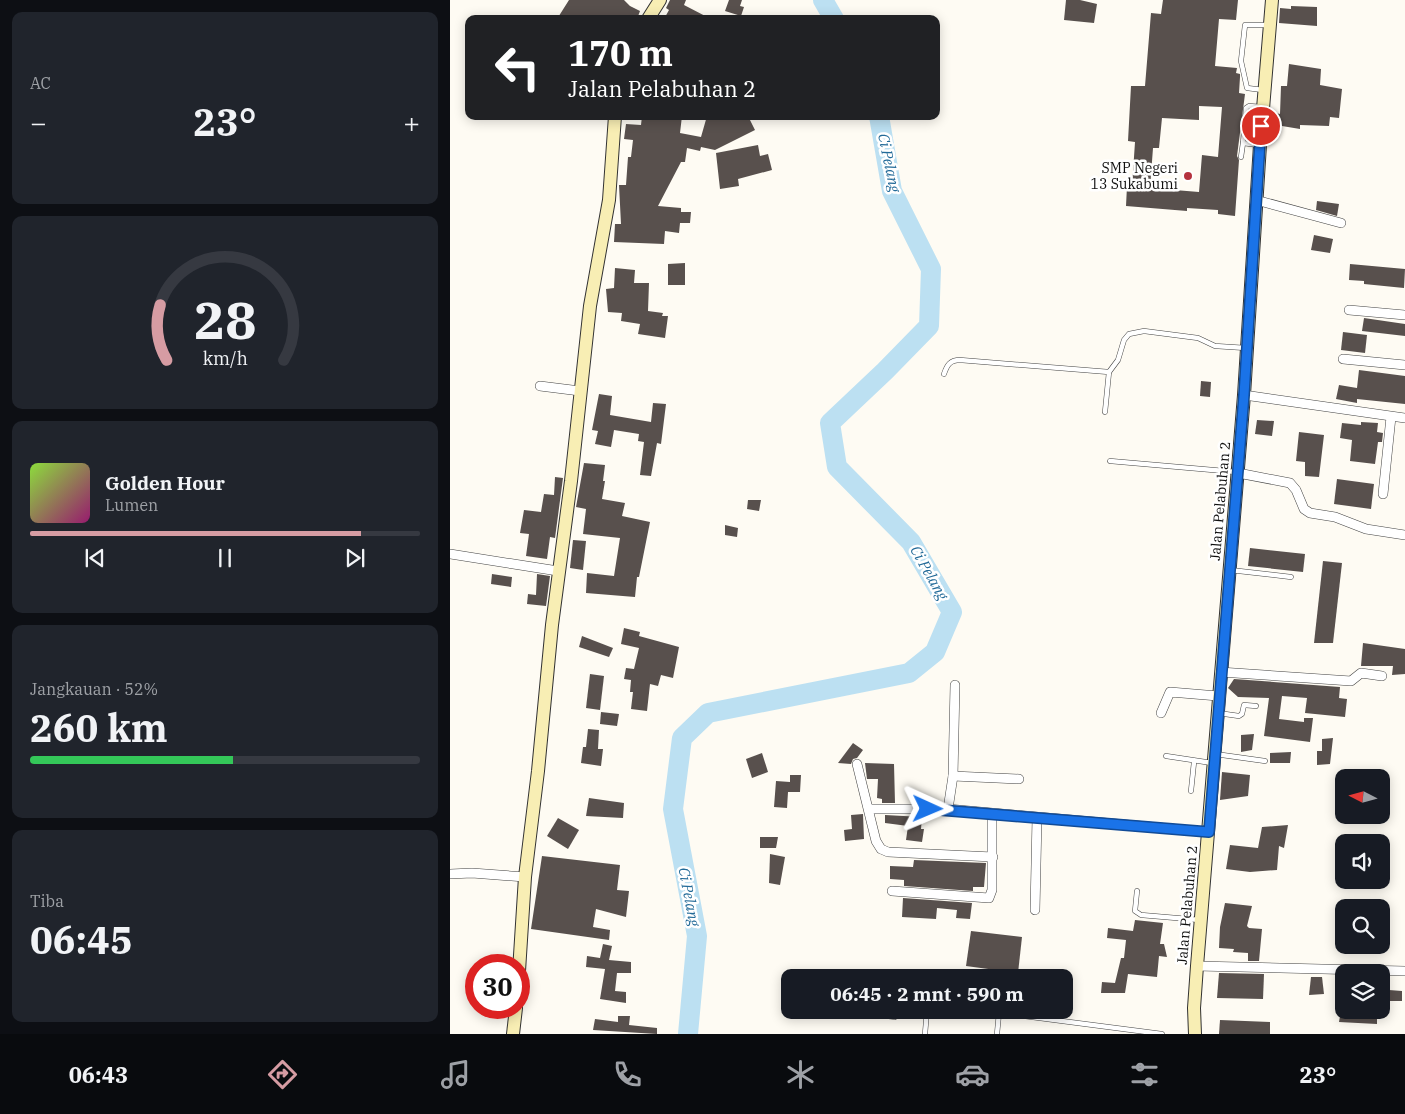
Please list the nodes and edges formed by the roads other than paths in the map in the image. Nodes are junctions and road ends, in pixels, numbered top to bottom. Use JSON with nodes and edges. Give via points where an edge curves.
{"nodes":[{"id":1,"x":660,"y":0,"type":"edge"},
{"id":2,"x":1272,"y":0,"type":"edge"},
{"id":3,"x":651,"y":15,"type":"edge"},
{"id":4,"x":1270,"y":26,"type":"junction"},
{"id":5,"x":1264,"y":91,"type":"junction"},
{"id":6,"x":1263,"y":107,"type":"junction"},
{"id":7,"x":615,"y":120,"type":"edge"},
{"id":8,"x":1243,"y":143,"type":"junction"},
{"id":9,"x":1260,"y":145,"type":"junction"},
{"id":10,"x":1241,"y":157,"type":"dead end"},
{"id":11,"x":1256,"y":200,"type":"junction"},
{"id":12,"x":1341,"y":223,"type":"dead end"},
{"id":13,"x":1349,"y":310,"type":"dead end"},
{"id":14,"x":1405,"y":315,"type":"edge"},
{"id":15,"x":1248,"y":348,"type":"junction"},
{"id":16,"x":1343,"y":359,"type":"dead end"},
{"id":17,"x":1405,"y":365,"type":"edge"},
{"id":18,"x":1109,"y":372,"type":"junction"},
{"id":19,"x":944,"y":374,"type":"dead end"},
{"id":20,"x":540,"y":386,"type":"dead end"},
{"id":21,"x":580,"y":391,"type":"junction"},
{"id":22,"x":1244,"y":395,"type":"junction"},
{"id":23,"x":1105,"y":412,"type":"dead end"},
{"id":24,"x":1391,"y":417,"type":"junction"},
{"id":25,"x":1405,"y":418,"type":"edge"},
{"id":26,"x":1110,"y":461,"type":"dead end"},
{"id":27,"x":1238,"y":473,"type":"junction"},
{"id":28,"x":1383,"y":494,"type":"dead end"},
{"id":29,"x":1405,"y":535,"type":"edge"},
{"id":30,"x":450,"y":554,"type":"edge"},
{"id":31,"x":1228,"y":570,"type":"junction"},
{"id":32,"x":558,"y":571,"type":"junction"},
{"id":33,"x":1290,"y":577,"type":"dead end"},
{"id":34,"x":1220,"y":672,"type":"junction"},
{"id":35,"x":1382,"y":676,"type":"dead end"},
{"id":36,"x":955,"y":685,"type":"dead end"},
{"id":37,"x":1218,"y":696,"type":"junction"},
{"id":38,"x":1256,"y":706,"type":"dead end"},
{"id":39,"x":1161,"y":713,"type":"dead end"},
{"id":40,"x":1217,"y":713,"type":"junction"},
{"id":41,"x":1166,"y":756,"type":"dead end"},
{"id":42,"x":1214,"y":758,"type":"junction"},
{"id":43,"x":1265,"y":761,"type":"dead end"},
{"id":44,"x":1194,"y":762,"type":"junction"},
{"id":45,"x":857,"y":764,"type":"dead end"},
{"id":46,"x":953,"y":776,"type":"junction"},
{"id":47,"x":1019,"y":779,"type":"dead end"},
{"id":48,"x":1191,"y":791,"type":"dead end"},
{"id":49,"x":870,"y":809,"type":"junction"},
{"id":50,"x":948,"y":809,"type":"junction"},
{"id":51,"x":992,"y":814,"type":"junction"},
{"id":52,"x":1037,"y":818,"type":"junction"},
{"id":53,"x":1209,"y":832,"type":"junction"},
{"id":54,"x":992,"y":856,"type":"junction"},
{"id":55,"x":450,"y":874,"type":"edge"},
{"id":56,"x":525,"y":877,"type":"junction"},
{"id":57,"x":892,"y":891,"type":"dead end"},
{"id":58,"x":1137,"y":891,"type":"dead end"},
{"id":59,"x":1035,"y":910,"type":"dead end"},
{"id":60,"x":1201,"y":920,"type":"junction"},
{"id":61,"x":520,"y":954,"type":"edge"},
{"id":62,"x":1197,"y":966,"type":"junction"},
{"id":63,"x":1405,"y":971,"type":"edge"},
{"id":64,"x":515,"y":1019,"type":"edge"},
{"id":65,"x":926,"y":1019,"type":"edge"},
{"id":66,"x":998,"y":1019,"type":"edge"},
{"id":67,"x":1049,"y":1019,"type":"edge"},
{"id":68,"x":1107,"y":1026,"type":"junction"},
{"id":69,"x":513,"y":1034,"type":"edge"},
{"id":70,"x":925,"y":1034,"type":"edge"},
{"id":71,"x":997,"y":1034,"type":"edge"},
{"id":72,"x":1105,"y":1034,"type":"edge"},
{"id":73,"x":1162,"y":1034,"type":"edge"},
{"id":74,"x":1195,"y":1034,"type":"edge"}],
"edges":[{"from":1,"to":3,"type":"main road"},
{"from":2,"to":4,"type":"main road","name":"Jalan Pelabuhan 2"},
{"from":4,"to":5,"type":"main road","name":"Jalan Pelabuhan 2"},
{"from":4,"to":5,"type":"lane","via":[[1250,24],[1244,28],[1242,61],[1247,88]]},
{"from":5,"to":6,"type":"main road","name":"Jalan Pelabuhan 2"},
{"from":6,"to":8,"type":"lane","via":[[1246,108]]},
{"from":6,"to":9,"type":"main road","name":"Jalan Pelabuhan 2"},
{"from":7,"to":21,"type":"main road","via":[[609,200],[590,306]]},
{"from":8,"to":9,"type":"lane"},
{"from":8,"to":10,"type":"lane"},
{"from":9,"to":11,"type":"main road","name":"Jalan Pelabuhan 2"},
{"from":11,"to":12,"type":"street"},
{"from":11,"to":15,"type":"main road","name":"Jalan Pelabuhan 2"},
{"from":13,"to":14,"type":"street"},
{"from":15,"to":18,"type":"lane","via":[[1215,346],[1198,338],[1138,331],[1124,340],[1118,360]]},
{"from":15,"to":22,"type":"main road","name":"Jalan Pelabuhan 2"},
{"from":16,"to":17,"type":"street"},
{"from":18,"to":19,"type":"lane","via":[[960,360],[948,364]]},
{"from":18,"to":23,"type":"lane"},
{"from":20,"to":21,"type":"street"},
{"from":21,"to":32,"type":"main road"},
{"from":22,"to":24,"type":"street"},
{"from":22,"to":27,"type":"main road","name":"Jalan Pelabuhan 2"},
{"from":24,"to":25,"type":"street"},
{"from":24,"to":28,"type":"street"},
{"from":26,"to":27,"type":"lane"},
{"from":27,"to":29,"type":"street","via":[[1290,484],[1304,509],[1310,513],[1366,529]]},
{"from":27,"to":31,"type":"main road","name":"Jalan Pelabuhan 2"},
{"from":30,"to":32,"type":"street"},
{"from":31,"to":33,"type":"lane"},
{"from":31,"to":34,"type":"main road","name":"Jalan Pelabuhan 2"},
{"from":32,"to":56,"type":"main road"},
{"from":34,"to":35,"type":"street","via":[[1351,681],[1360,673]]},
{"from":34,"to":37,"type":"main road","name":"Jalan Pelabuhan 2"},
{"from":36,"to":46,"type":"street"},
{"from":37,"to":39,"type":"street","via":[[1170,692]]},
{"from":37,"to":40,"type":"main road","name":"Jalan Pelabuhan 2"},
{"from":38,"to":40,"type":"lane","via":[[1244,705],[1239,716]]},
{"from":40,"to":42,"type":"main road","name":"Jalan Pelabuhan 2"},
{"from":41,"to":44,"type":"lane","via":[[1192,758]]},
{"from":42,"to":43,"type":"lane"},
{"from":42,"to":44,"type":"lane"},
{"from":42,"to":53,"type":"main road","name":"Jalan Pelabuhan 2"},
{"from":44,"to":48,"type":"lane"},
{"from":45,"to":49,"type":"street"},
{"from":46,"to":47,"type":"street"},
{"from":46,"to":50,"type":"street"},
{"from":49,"to":50,"type":"street"},
{"from":49,"to":54,"type":"street","via":[[876,841],[884,851]]},
{"from":50,"to":51,"type":"street"},
{"from":51,"to":52,"type":"street"},
{"from":51,"to":54,"type":"street"},
{"from":52,"to":53,"type":"street"},
{"from":52,"to":59,"type":"street"},
{"from":53,"to":60,"type":"main road","name":"Jalan Pelabuhan 2"},
{"from":54,"to":57,"type":"street","via":[[989,898]]},
{"from":55,"to":56,"type":"street"},
{"from":56,"to":61,"type":"main road"},
{"from":58,"to":60,"type":"lane","via":[[1135,911],[1141,915]]},
{"from":60,"to":62,"type":"main road","name":"Jalan Pelabuhan 2"},
{"from":62,"to":63,"type":"street"},
{"from":62,"to":74,"type":"main road","name":"Jalan Pelabuhan 2"},
{"from":64,"to":69,"type":"main road"},
{"from":65,"to":70,"type":"lane"},
{"from":66,"to":71,"type":"lane"},
{"from":67,"to":68,"type":"lane"},
{"from":68,"to":72,"type":"lane"},
{"from":68,"to":73,"type":"lane"}]}
